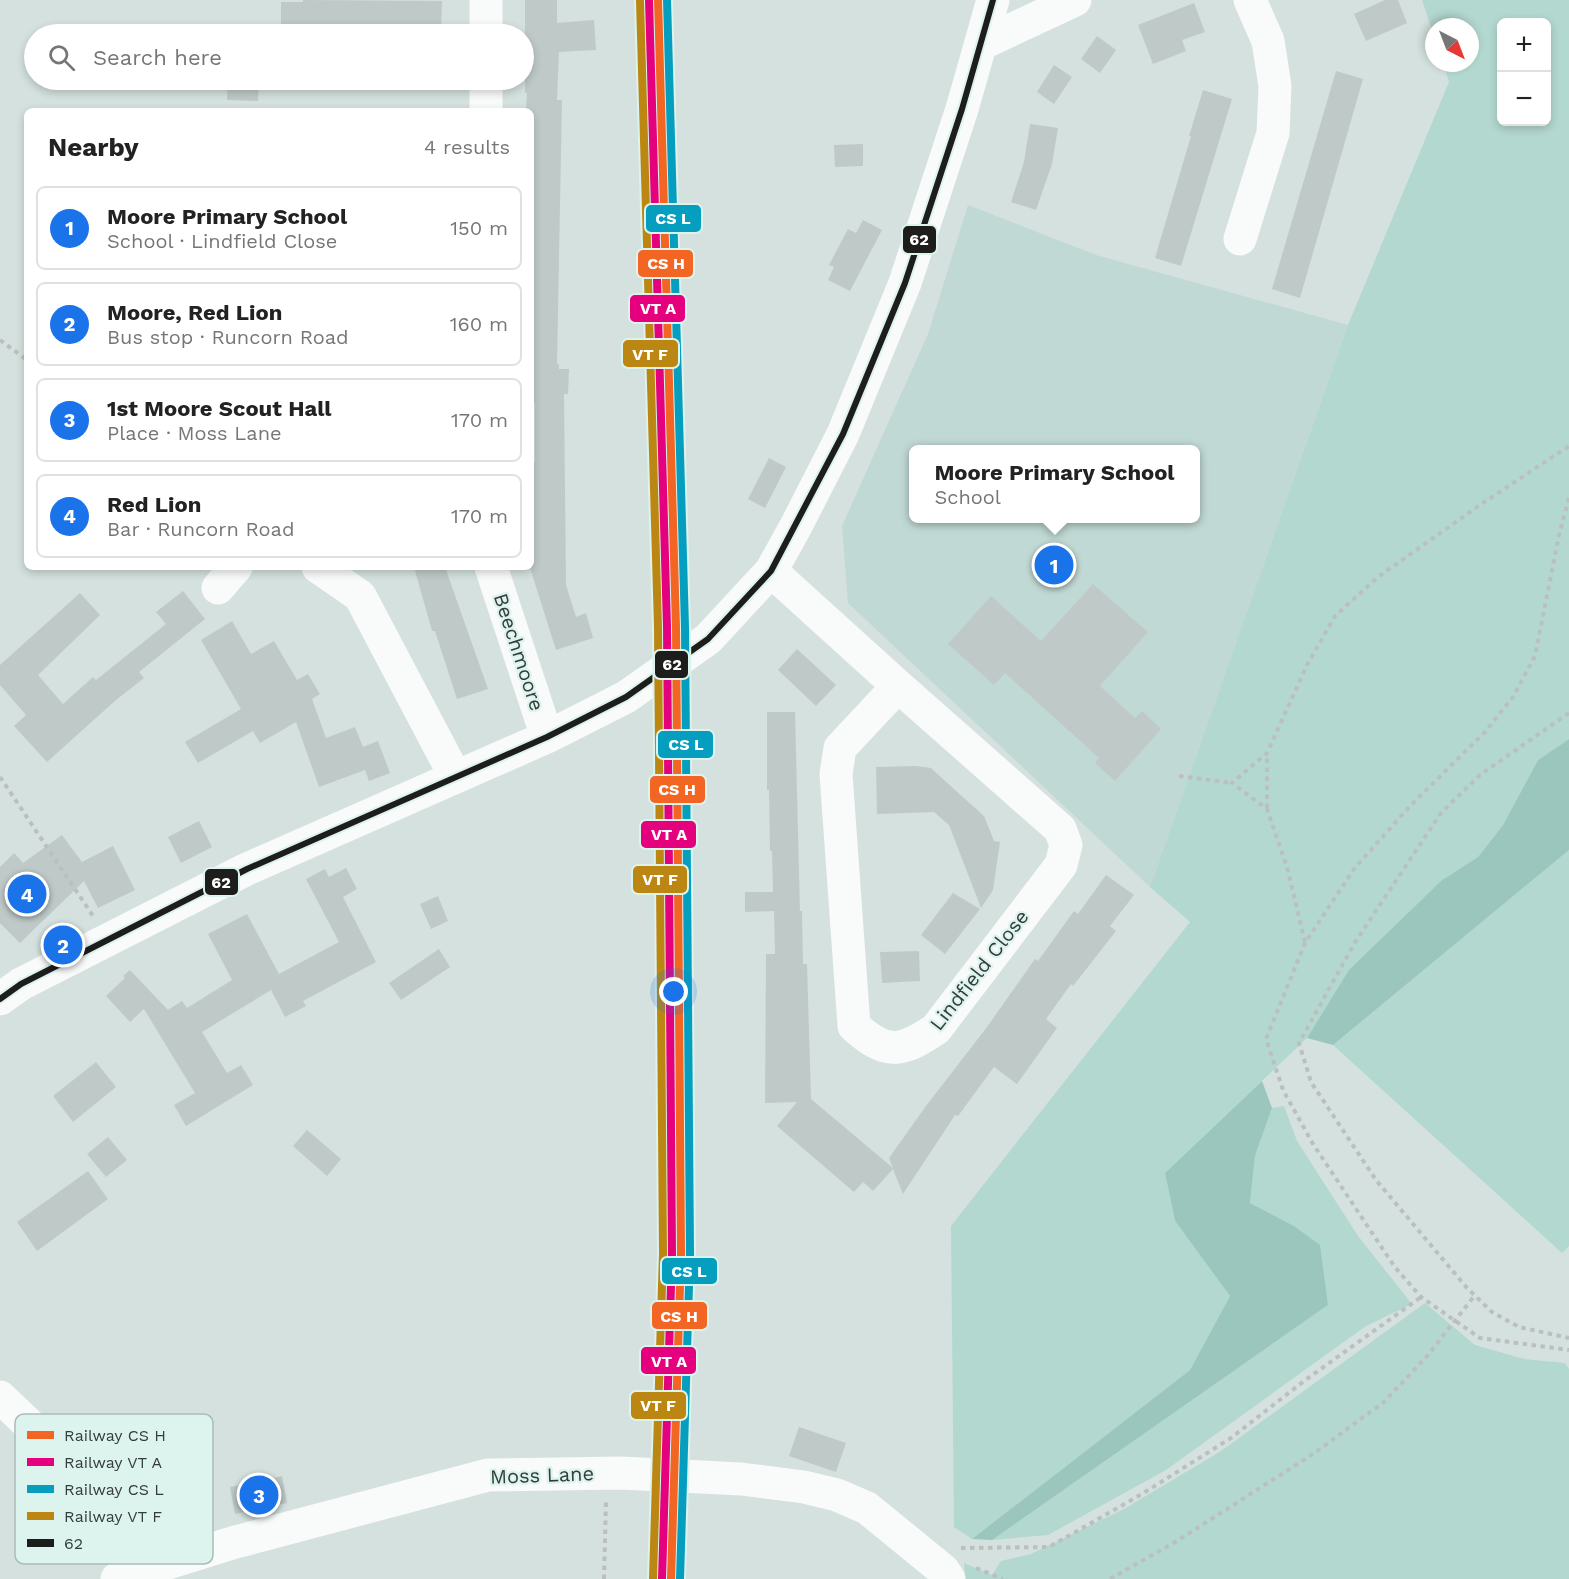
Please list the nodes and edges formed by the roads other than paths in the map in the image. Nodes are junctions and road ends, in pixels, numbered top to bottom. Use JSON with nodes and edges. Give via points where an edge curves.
{"nodes":[{"id":1,"x":486,"y":0,"type":"edge"},
{"id":2,"x":993,"y":0,"type":"edge"},
{"id":3,"x":1076,"y":0,"type":"edge"},
{"id":4,"x":1250,"y":0,"type":"edge"},
{"id":5,"x":486,"y":24,"type":"edge"},
{"id":6,"x":981,"y":44,"type":"junction"},
{"id":7,"x":486,"y":90,"type":"edge"},
{"id":8,"x":486,"y":108,"type":"edge"},
{"id":9,"x":1240,"y":239,"type":"dead end"},
{"id":10,"x":322,"y":570,"type":"edge"},
{"id":11,"x":492,"y":570,"type":"edge"},
{"id":12,"x":771,"y":571,"type":"junction"},
{"id":13,"x":898,"y":686,"type":"junction"},
{"id":14,"x":546,"y":737,"type":"junction"},
{"id":15,"x":455,"y":776,"type":"junction"},
{"id":16,"x":0,"y":999,"type":"edge"},
{"id":17,"x":0,"y":1397,"type":"edge"},
{"id":18,"x":18,"y":1414,"type":"edge"},
{"id":19,"x":213,"y":1550,"type":"edge"},
{"id":20,"x":165,"y":1564,"type":"edge"},
{"id":21,"x":162,"y":1565,"type":"joint"},
{"id":22,"x":117,"y":1579,"type":"edge"},
{"id":23,"x":949,"y":1579,"type":"edge"}],
"edges":[{"from":1,"to":5,"type":"street"},
{"from":2,"to":6,"type":"street"},
{"from":3,"to":6,"type":"street"},
{"from":4,"to":9,"type":"street","via":[[1269,41],[1275,86],[1273,133]]},
{"from":6,"to":12,"type":"street","via":[[905,283],[843,434]]},
{"from":7,"to":8,"type":"street"},
{"from":10,"to":15,"type":"street","via":[[360,596]]},
{"from":11,"to":14,"type":"street","name":"Beechmoore"},
{"from":12,"to":13,"type":"street","name":"Lindfield Close"},
{"from":12,"to":14,"type":"street","via":[[708,639],[626,697]]},
{"from":13,"to":13,"type":"street","name":"Lindfield Close","via":[[1060,829],[1066,845],[1061,865],[936,1029],[915,1043],[890,1049],[869,1040],[854,1026],[836,774],[840,748]]},
{"from":14,"to":15,"type":"street"},
{"from":15,"to":16,"type":"street","via":[[247,869],[21,984]]},
{"from":17,"to":18,"type":"street"},
{"from":19,"to":23,"type":"street","name":"Moss Lane","via":[[488,1475],[614,1473],[741,1479],[837,1495],[867,1508]]},
{"from":20,"to":21,"type":"street","name":"Moss Lane"},
{"from":21,"to":22,"type":"street","name":"Moss Lane"}]}
